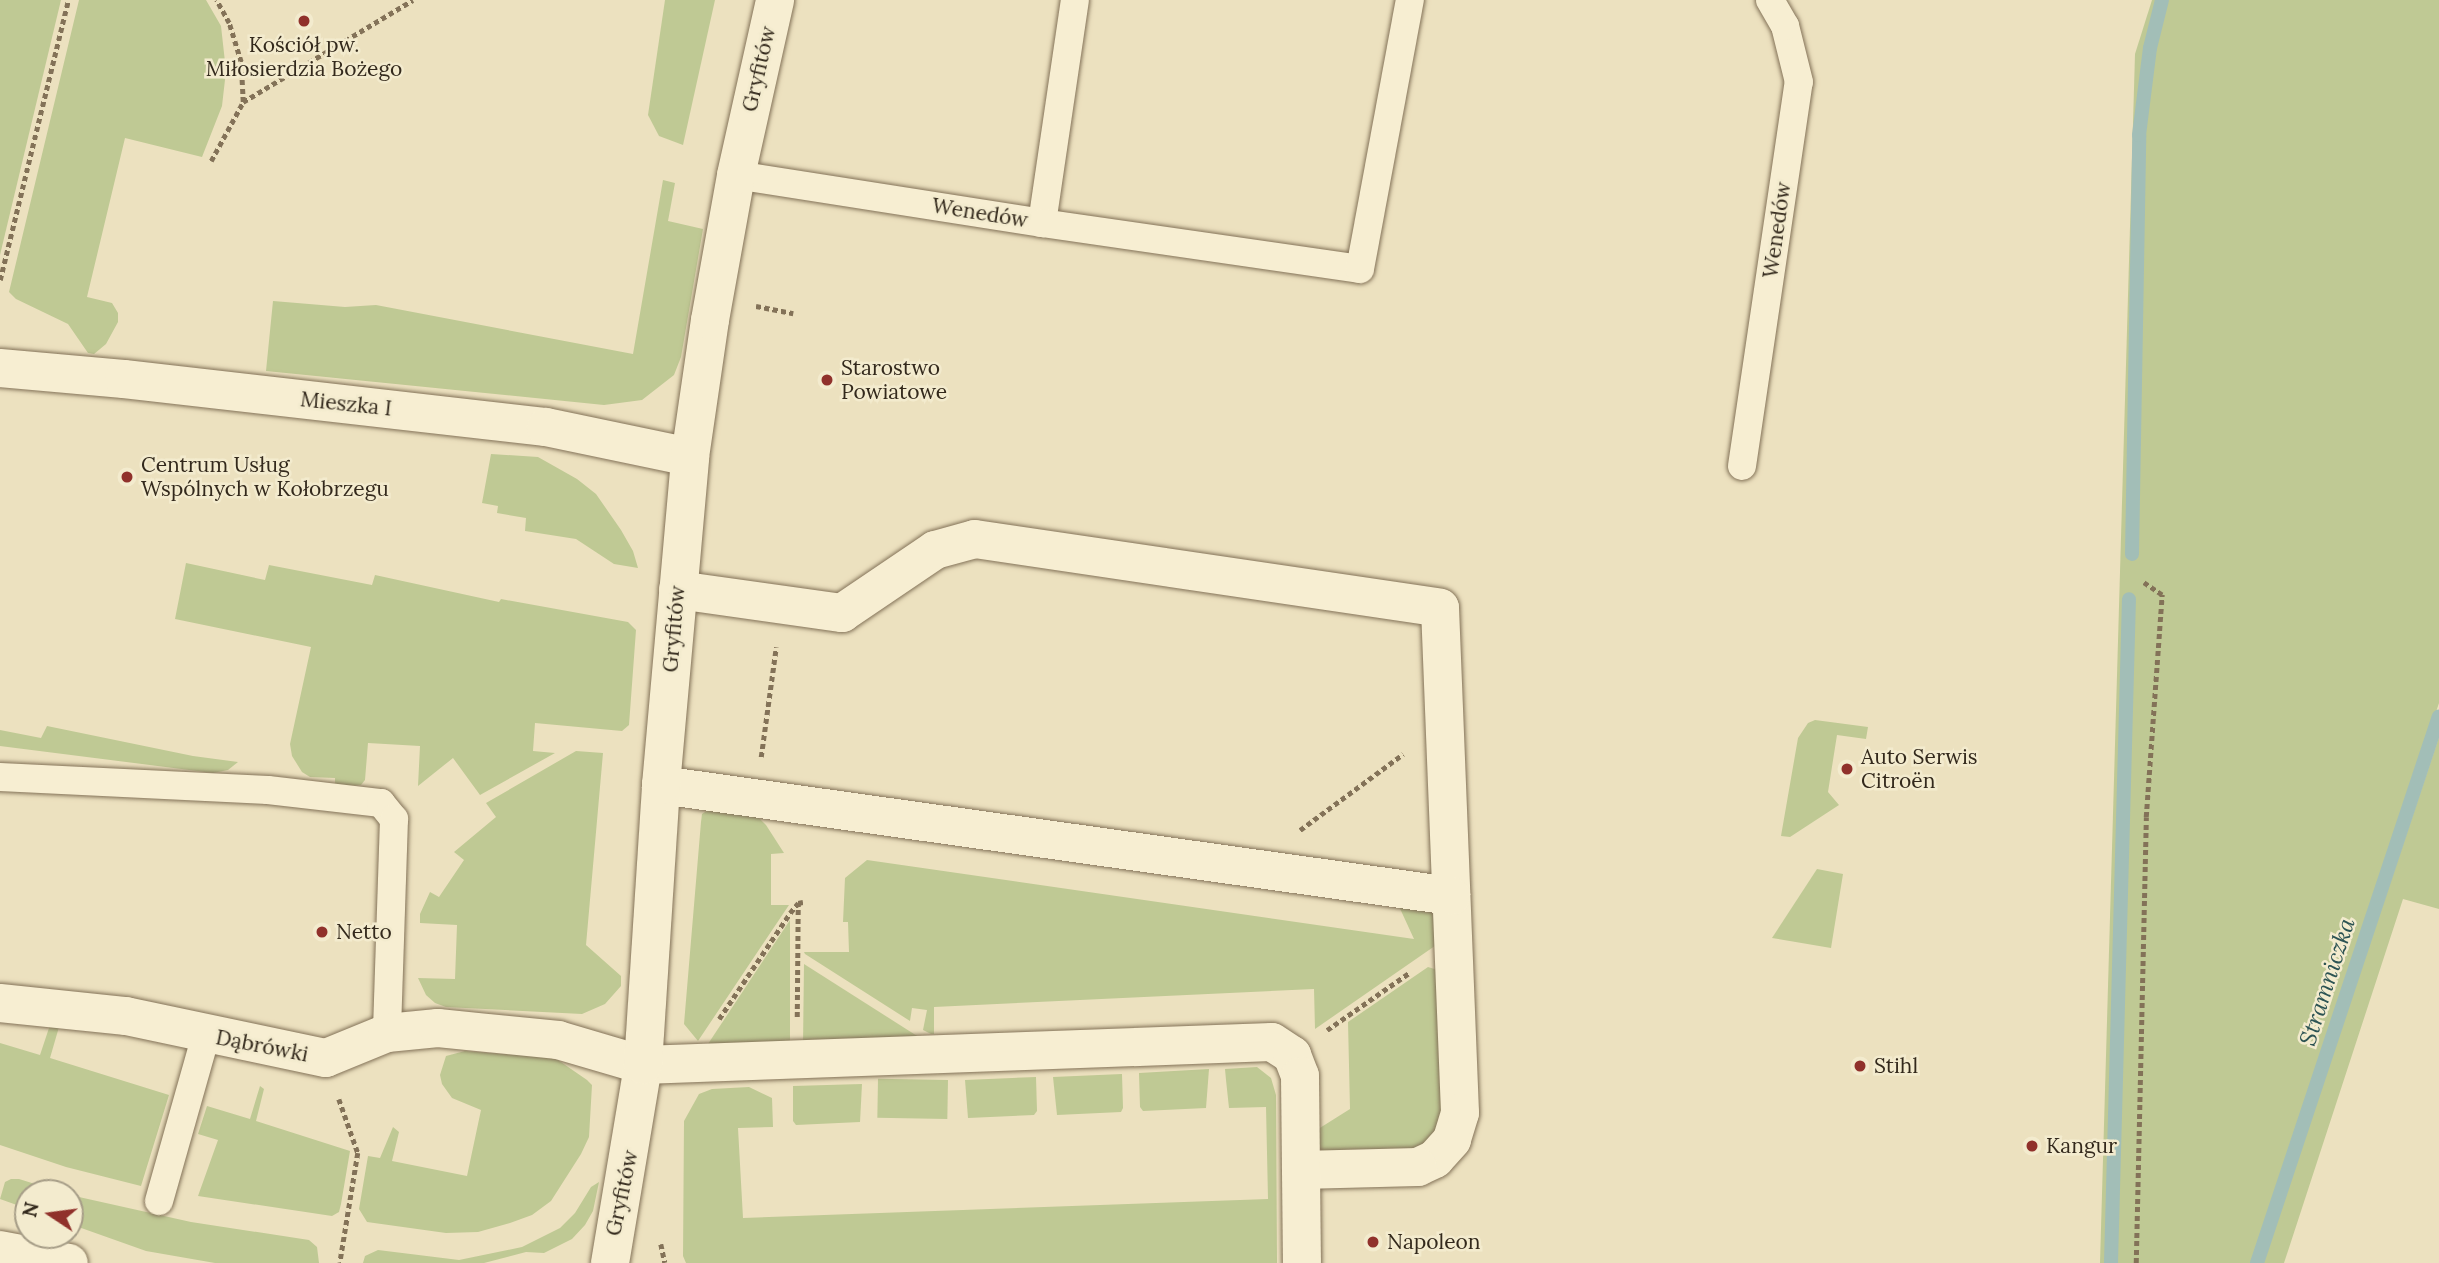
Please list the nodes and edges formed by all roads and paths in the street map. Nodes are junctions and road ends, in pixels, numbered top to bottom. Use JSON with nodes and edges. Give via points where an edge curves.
{"nodes":[{"id":1,"x":68,"y":0,"type":"edge"},
{"id":2,"x":215,"y":0,"type":"edge"},
{"id":3,"x":414,"y":0,"type":"edge"},
{"id":4,"x":775,"y":0,"type":"edge"},
{"id":5,"x":1075,"y":0,"type":"edge"},
{"id":6,"x":1410,"y":0,"type":"edge"},
{"id":7,"x":1769,"y":0,"type":"edge"},
{"id":8,"x":243,"y":102,"type":"junction"},
{"id":9,"x":211,"y":161,"type":"dead end"},
{"id":10,"x":736,"y":175,"type":"junction"},
{"id":11,"x":1042,"y":223,"type":"junction"},
{"id":12,"x":0,"y":280,"type":"edge"},
{"id":13,"x":744,"y":304,"type":"dead end"},
{"id":14,"x":793,"y":313,"type":"dead end"},
{"id":15,"x":0,"y":368,"type":"edge"},
{"id":16,"x":690,"y":457,"type":"junction"},
{"id":17,"x":1742,"y":466,"type":"dead end"},
{"id":18,"x":2144,"y":583,"type":"dead end"},
{"id":19,"x":678,"y":590,"type":"junction"},
{"id":20,"x":782,"y":605,"type":"junction"},
{"id":21,"x":1444,"y":734,"type":"junction"},
{"id":22,"x":0,"y":777,"type":"edge"},
{"id":23,"x":661,"y":785,"type":"junction"},
{"id":24,"x":755,"y":798,"type":"junction"},
{"id":25,"x":1250,"y":869,"type":"junction"},
{"id":26,"x":1451,"y":896,"type":"junction"},
{"id":27,"x":1453,"y":942,"type":"junction"},
{"id":28,"x":0,"y":1003,"type":"edge"},
{"id":29,"x":387,"y":1033,"type":"junction"},
{"id":30,"x":206,"y":1035,"type":"junction"},
{"id":31,"x":1292,"y":1055,"type":"junction"},
{"id":32,"x":326,"y":1058,"type":"junction"},
{"id":33,"x":797,"y":1060,"type":"junction"},
{"id":34,"x":688,"y":1064,"type":"junction"},
{"id":35,"x":643,"y":1065,"type":"junction"},
{"id":36,"x":1301,"y":1170,"type":"junction"},
{"id":37,"x":159,"y":1201,"type":"dead end"},
{"id":38,"x":0,"y":1250,"type":"edge"},
{"id":39,"x":69,"y":1263,"type":"edge"},
{"id":40,"x":340,"y":1263,"type":"edge"},
{"id":41,"x":610,"y":1263,"type":"edge"},
{"id":42,"x":1301,"y":1263,"type":"edge"},
{"id":43,"x":2136,"y":1263,"type":"edge"}],
"edges":[{"from":1,"to":12,"type":"path"},
{"from":2,"to":8,"type":"path","via":[[229,23],[241,62]]},
{"from":3,"to":8,"type":"path"},
{"from":4,"to":10,"type":"street","name":"Gryfitów"},
{"from":5,"to":11,"type":"lane","name":"Wenedów"},
{"from":6,"to":11,"type":"lane","via":[[1360,269]]},
{"from":7,"to":17,"type":"lane","name":"Wenedów","via":[[1785,26],[1799,82]]},
{"from":8,"to":9,"type":"path"},
{"from":10,"to":11,"type":"lane","name":"Wenedów"},
{"from":10,"to":16,"type":"street","name":"Gryfitów"},
{"from":13,"to":14,"type":"path"},
{"from":15,"to":16,"type":"street","name":"Mieszka I","via":[[546,427]]},
{"from":16,"to":19,"type":"street","name":"Gryfitów"},
{"from":18,"to":43,"type":"path","via":[[2162,596],[2146,817]]},
{"from":19,"to":20,"type":"street"},
{"from":19,"to":23,"type":"street","name":"Gryfitów"},
{"from":20,"to":21,"type":"street","via":[[842,613],[935,550],[975,539],[1440,608]]},
{"from":20,"to":24,"type":"path"},
{"from":21,"to":25,"type":"path","via":[[1382,768]]},
{"from":21,"to":26,"type":"street"},
{"from":22,"to":29,"type":"lane","via":[[268,790],[381,803],[394,819]]},
{"from":23,"to":24,"type":"street"},
{"from":23,"to":35,"type":"street","name":"Gryfitów"},
{"from":24,"to":25,"type":"street"},
{"from":25,"to":26,"type":"street"},
{"from":26,"to":27,"type":"street"},
{"from":27,"to":31,"type":"path"},
{"from":27,"to":36,"type":"street","via":[[1460,1113],[1452,1140],[1435,1159],[1418,1167]]},
{"from":28,"to":30,"type":"street","name":"Dąbrówki","via":[[126,1016]]},
{"from":29,"to":32,"type":"street","name":"Dąbrówki"},
{"from":29,"to":35,"type":"street","name":"Dąbrówki","via":[[438,1028],[558,1040]]},
{"from":30,"to":32,"type":"street","name":"Dąbrówki"},
{"from":30,"to":37,"type":"lane"},
{"from":31,"to":33,"type":"street","name":"Dąbrówki","via":[[1272,1042]]},
{"from":31,"to":36,"type":"street","via":[[1300,1076]]},
{"from":32,"to":40,"type":"path","via":[[358,1153]]},
{"from":33,"to":34,"type":"street","name":"Dąbrówki"},
{"from":33,"to":34,"type":"path","via":[[801,903]]},
{"from":34,"to":35,"type":"street","name":"Dąbrówki"},
{"from":35,"to":41,"type":"street","name":"Gryfitów"},
{"from":36,"to":42,"type":"street"},
{"from":38,"to":39,"type":"street"}]}
